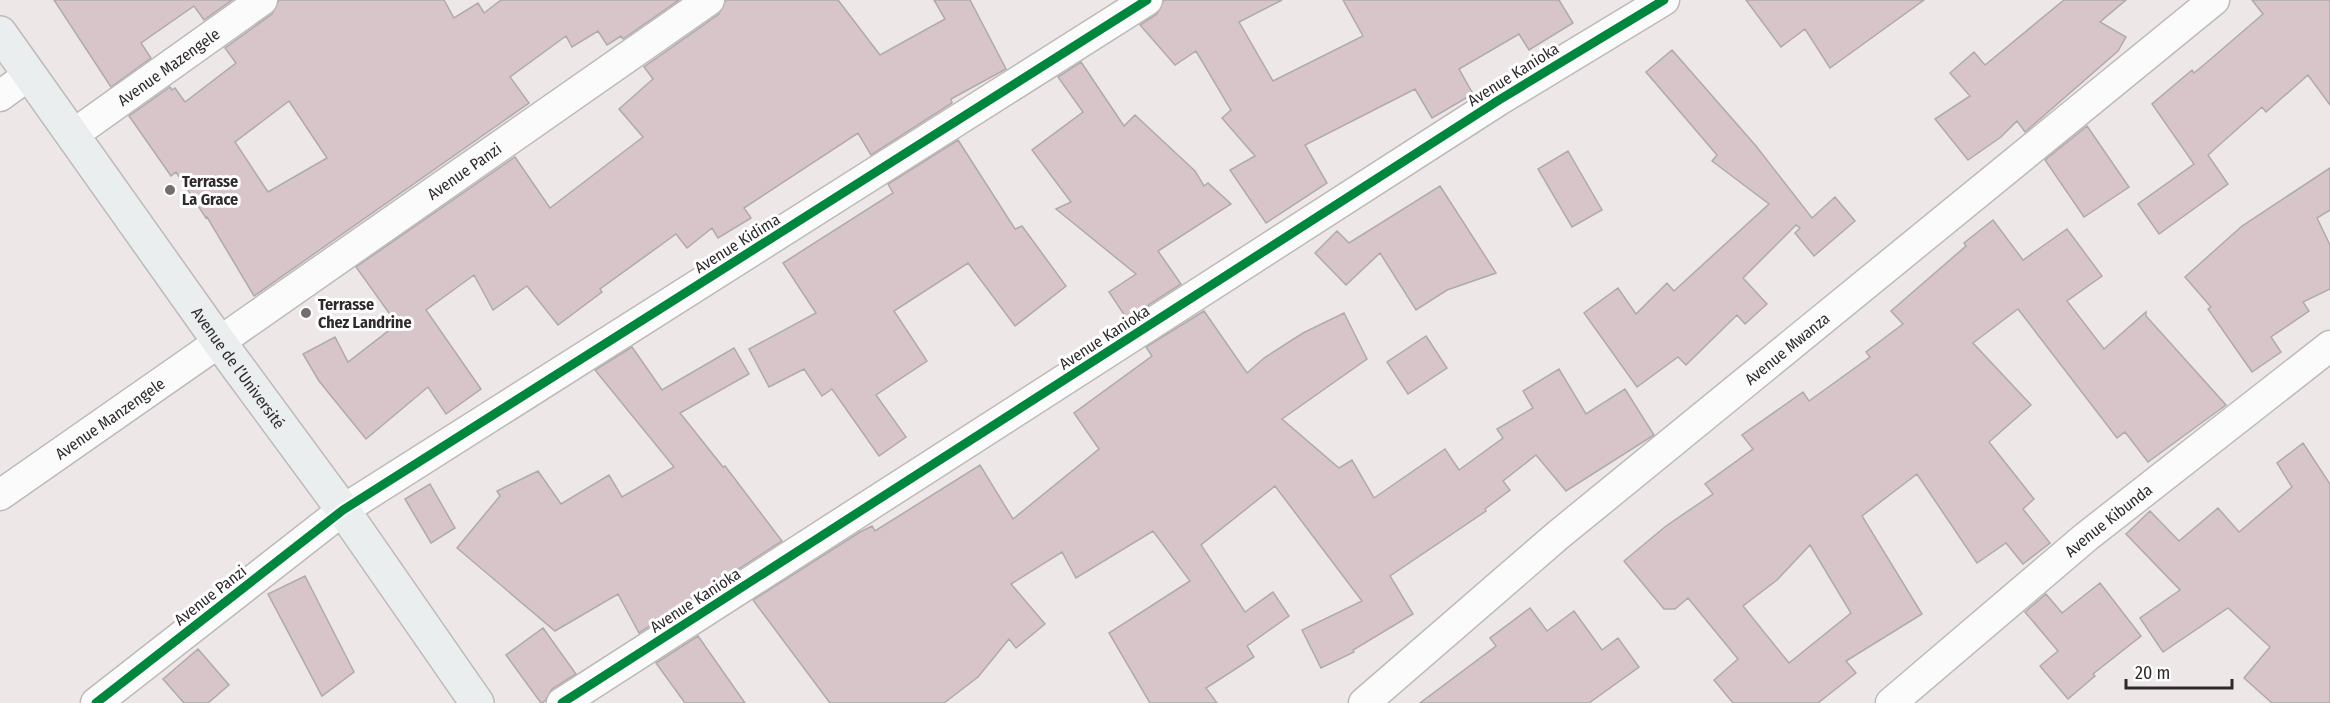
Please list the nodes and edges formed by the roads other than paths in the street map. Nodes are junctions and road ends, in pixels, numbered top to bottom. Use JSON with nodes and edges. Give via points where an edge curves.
{"nodes":[{"id":1,"x":262,"y":0,"type":"edge"},
{"id":2,"x":709,"y":0,"type":"edge"},
{"id":3,"x":1146,"y":0,"type":"edge"},
{"id":4,"x":1664,"y":0,"type":"edge"},
{"id":5,"x":2214,"y":0,"type":"edge"},
{"id":6,"x":0,"y":33,"type":"edge"},
{"id":7,"x":30,"y":74,"type":"junction"},
{"id":8,"x":0,"y":96,"type":"edge"},
{"id":9,"x":74,"y":134,"type":"junction"},
{"id":10,"x":220,"y":343,"type":"junction"},
{"id":11,"x":2330,"y":346,"type":"edge"},
{"id":12,"x":0,"y":495,"type":"edge"},
{"id":13,"x":343,"y":510,"type":"junction"},
{"id":14,"x":96,"y":703,"type":"edge"},
{"id":15,"x":477,"y":703,"type":"edge"},
{"id":16,"x":562,"y":703,"type":"edge"},
{"id":17,"x":1364,"y":703,"type":"edge"},
{"id":18,"x":1891,"y":703,"type":"edge"}],
"edges":[{"from":1,"to":9,"type":"street","name":"Avenue Mazengele"},
{"from":2,"to":10,"type":"street","name":"Avenue Panzi"},
{"from":3,"to":13,"type":"street","name":"Avenue Kidima"},
{"from":4,"to":16,"type":"street","name":"Avenue Kanioka","via":[[1488,107]]},
{"from":5,"to":17,"type":"street","name":"Avenue Mwanza","via":[[1557,536]]},
{"from":6,"to":7,"type":"main road","name":"Avenue de l’Université"},
{"from":7,"to":8,"type":"street"},
{"from":7,"to":9,"type":"main road","name":"Avenue de l’Université"},
{"from":9,"to":10,"type":"main road","name":"Avenue de l’Université"},
{"from":10,"to":12,"type":"street","name":"Avenue Manzengele"},
{"from":10,"to":13,"type":"main road","name":"Avenue de l’Université"},
{"from":11,"to":18,"type":"street","name":"Avenue Kibunda","via":[[2086,537]]},
{"from":13,"to":14,"type":"street","name":"Avenue Panzi"},
{"from":13,"to":15,"type":"main road","name":"Avenue de l’Université"}]}
